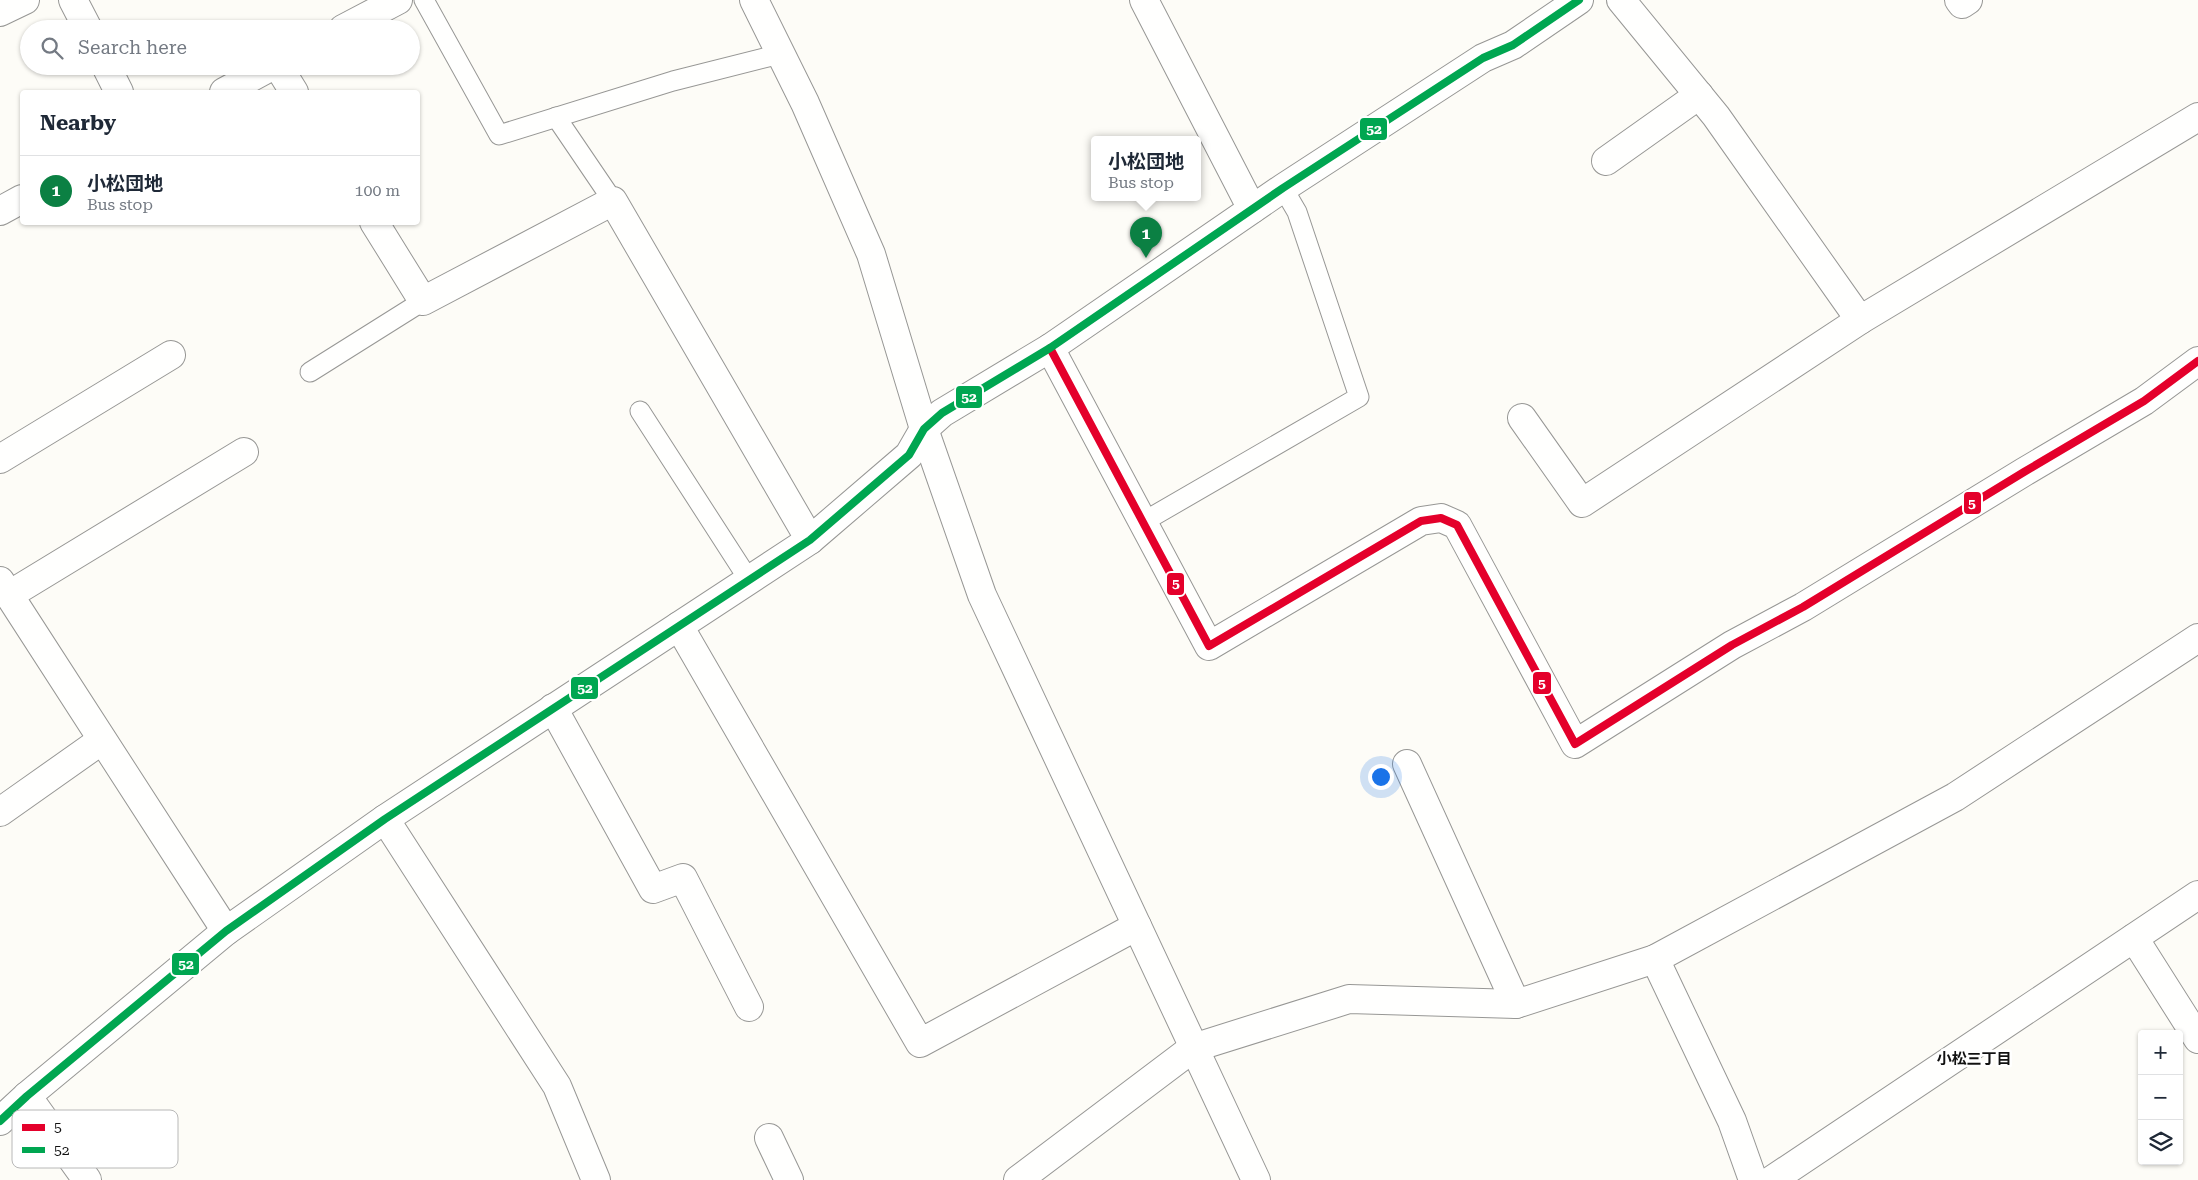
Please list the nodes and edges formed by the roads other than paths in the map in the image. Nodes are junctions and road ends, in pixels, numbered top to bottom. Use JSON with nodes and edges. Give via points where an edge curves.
{"nodes":[{"id":1,"x":25,"y":0,"type":"edge"},
{"id":2,"x":74,"y":0,"type":"edge"},
{"id":3,"x":398,"y":0,"type":"edge"},
{"id":4,"x":424,"y":0,"type":"edge"},
{"id":5,"x":754,"y":0,"type":"edge"},
{"id":6,"x":1144,"y":0,"type":"edge"},
{"id":7,"x":1579,"y":0,"type":"edge"},
{"id":8,"x":1621,"y":0,"type":"edge"},
{"id":9,"x":1959,"y":0,"type":"edge"},
{"id":10,"x":1968,"y":0,"type":"edge"},
{"id":11,"x":0,"y":12,"type":"edge"},
{"id":12,"x":84,"y":20,"type":"edge"},
{"id":13,"x":360,"y":20,"type":"edge"},
{"id":14,"x":780,"y":54,"type":"junction"},
{"id":15,"x":110,"y":75,"type":"edge"},
{"id":16,"x":255,"y":75,"type":"edge"},
{"id":17,"x":284,"y":75,"type":"edge"},
{"id":18,"x":118,"y":90,"type":"edge"},
{"id":19,"x":228,"y":90,"type":"edge"},
{"id":20,"x":293,"y":90,"type":"edge"},
{"id":21,"x":1699,"y":95,"type":"junction"},
{"id":22,"x":556,"y":117,"type":"junction"},
{"id":23,"x":2198,"y":117,"type":"edge"},
{"id":24,"x":1606,"y":161,"type":"dead end"},
{"id":25,"x":1283,"y":188,"type":"junction"},
{"id":26,"x":20,"y":200,"type":"edge"},
{"id":27,"x":614,"y":201,"type":"junction"},
{"id":28,"x":1252,"y":209,"type":"junction"},
{"id":29,"x":0,"y":210,"type":"edge"},
{"id":30,"x":376,"y":225,"type":"edge"},
{"id":31,"x":423,"y":301,"type":"junction"},
{"id":32,"x":1860,"y":320,"type":"junction"},
{"id":33,"x":1050,"y":348,"type":"junction"},
{"id":34,"x":171,"y":355,"type":"dead end"},
{"id":35,"x":2198,"y":361,"type":"edge"},
{"id":36,"x":310,"y":372,"type":"dead end"},
{"id":37,"x":640,"y":411,"type":"dead end"},
{"id":38,"x":1522,"y":418,"type":"dead end"},
{"id":39,"x":924,"y":429,"type":"junction"},
{"id":40,"x":244,"y":452,"type":"dead end"},
{"id":41,"x":0,"y":459,"type":"edge"},
{"id":42,"x":1143,"y":522,"type":"junction"},
{"id":43,"x":810,"y":540,"type":"junction"},
{"id":44,"x":749,"y":580,"type":"junction"},
{"id":45,"x":5,"y":588,"type":"edge"},
{"id":46,"x":679,"y":626,"type":"junction"},
{"id":47,"x":2198,"y":638,"type":"edge"},
{"id":48,"x":553,"y":708,"type":"junction"},
{"id":49,"x":102,"y":740,"type":"junction"},
{"id":50,"x":1408,"y":764,"type":"dead end"},
{"id":51,"x":0,"y":812,"type":"edge"},
{"id":52,"x":385,"y":819,"type":"junction"},
{"id":53,"x":2198,"y":895,"type":"edge"},
{"id":54,"x":1137,"y":926,"type":"junction"},
{"id":55,"x":226,"y":931,"type":"junction"},
{"id":56,"x":2134,"y":938,"type":"junction"},
{"id":57,"x":1656,"y":959,"type":"junction"},
{"id":58,"x":1516,"y":1004,"type":"junction"},
{"id":59,"x":749,"y":1007,"type":"dead end"},
{"id":60,"x":2198,"y":1039,"type":"edge"},
{"id":61,"x":1193,"y":1048,"type":"junction"},
{"id":62,"x":27,"y":1096,"type":"junction"},
{"id":63,"x":37,"y":1110,"type":"edge"},
{"id":64,"x":0,"y":1121,"type":"edge"},
{"id":65,"x":769,"y":1138,"type":"dead end"},
{"id":66,"x":78,"y":1168,"type":"edge"},
{"id":67,"x":87,"y":1180,"type":"edge"},
{"id":68,"x":596,"y":1180,"type":"edge"},
{"id":69,"x":789,"y":1180,"type":"edge"},
{"id":70,"x":1018,"y":1180,"type":"edge"},
{"id":71,"x":1256,"y":1180,"type":"edge"},
{"id":72,"x":1753,"y":1180,"type":"edge"},
{"id":73,"x":1772,"y":1180,"type":"edge"}],
"edges":[{"from":1,"to":11,"type":"street"},
{"from":2,"to":12,"type":"street"},
{"from":3,"to":13,"type":"street"},
{"from":4,"to":22,"type":"lane","via":[[499,135]]},
{"from":5,"to":14,"type":"street"},
{"from":6,"to":28,"type":"street"},
{"from":7,"to":25,"type":"street","via":[[1512,45],[1483,58]]},
{"from":8,"to":21,"type":"street"},
{"from":9,"to":10,"type":"street","via":[[1962,4]]},
{"from":14,"to":22,"type":"lane","via":[[673,81]]},
{"from":14,"to":39,"type":"street","via":[[871,254]]},
{"from":15,"to":18,"type":"street"},
{"from":16,"to":19,"type":"street"},
{"from":17,"to":20,"type":"street"},
{"from":21,"to":24,"type":"street"},
{"from":21,"to":32,"type":"street"},
{"from":22,"to":27,"type":"lane"},
{"from":23,"to":32,"type":"street"},
{"from":25,"to":28,"type":"street"},
{"from":25,"to":42,"type":"lane","via":[[1297,212],[1359,397]]},
{"from":26,"to":29,"type":"street"},
{"from":27,"to":31,"type":"street"},
{"from":27,"to":43,"type":"street"},
{"from":28,"to":33,"type":"street"},
{"from":30,"to":31,"type":"street"},
{"from":31,"to":36,"type":"lane"},
{"from":32,"to":38,"type":"street","via":[[1582,503]]},
{"from":33,"to":39,"type":"street","via":[[942,413]]},
{"from":33,"to":42,"type":"street"},
{"from":34,"to":41,"type":"street"},
{"from":35,"to":42,"type":"street","via":[[2144,401],[1803,607],[1732,645],[1575,744],[1457,525],[1441,518],[1421,521],[1210,646]]},
{"from":37,"to":44,"type":"lane"},
{"from":39,"to":43,"type":"street","via":[[910,455]]},
{"from":39,"to":54,"type":"street","via":[[982,595]]},
{"from":40,"to":45,"type":"street"},
{"from":43,"to":44,"type":"street"},
{"from":44,"to":46,"type":"street"},
{"from":45,"to":49,"type":"street"},
{"from":46,"to":48,"type":"street"},
{"from":46,"to":54,"type":"street","via":[[920,1043]]},
{"from":47,"to":57,"type":"street","via":[[1955,797]]},
{"from":48,"to":52,"type":"street"},
{"from":48,"to":59,"type":"street","via":[[653,889],[683,878]]},
{"from":49,"to":51,"type":"street"},
{"from":49,"to":55,"type":"street"},
{"from":50,"to":58,"type":"street"},
{"from":52,"to":55,"type":"street"},
{"from":52,"to":68,"type":"street","via":[[557,1086]]},
{"from":53,"to":56,"type":"street"},
{"from":54,"to":61,"type":"street"},
{"from":55,"to":62,"type":"street"},
{"from":56,"to":60,"type":"street"},
{"from":56,"to":73,"type":"street"},
{"from":57,"to":58,"type":"street"},
{"from":57,"to":72,"type":"street","via":[[1732,1121]]},
{"from":58,"to":61,"type":"street","via":[[1349,999]]},
{"from":61,"to":70,"type":"street"},
{"from":61,"to":71,"type":"street"},
{"from":62,"to":63,"type":"street"},
{"from":62,"to":64,"type":"street"},
{"from":65,"to":69,"type":"street"},
{"from":66,"to":67,"type":"street"}]}
